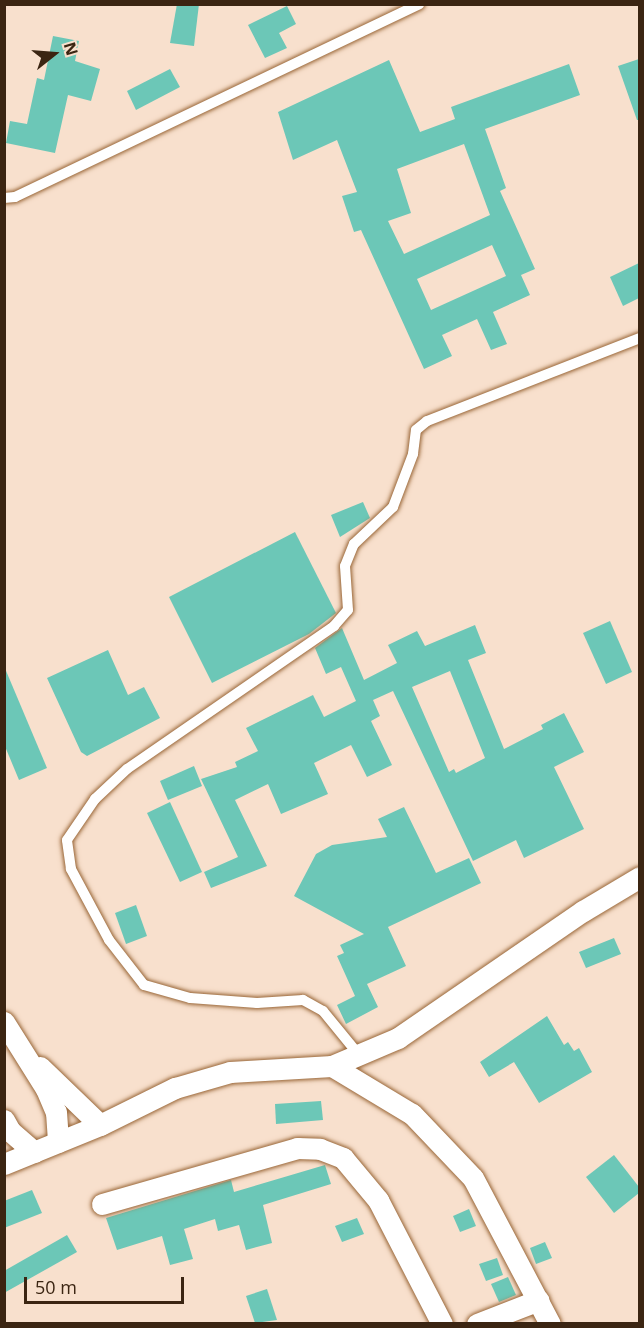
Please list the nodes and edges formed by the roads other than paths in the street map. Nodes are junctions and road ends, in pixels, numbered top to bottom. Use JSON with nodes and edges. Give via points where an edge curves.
{"nodes":[{"id":1,"x":419,"y":4,"type":"edge"},
{"id":2,"x":4,"y":198,"type":"edge"},
{"id":3,"x":639,"y":338,"type":"edge"},
{"id":4,"x":639,"y":877,"type":"edge"},
{"id":5,"x":4,"y":1022,"type":"edge"},
{"id":6,"x":25,"y":1054,"type":"junction"},
{"id":7,"x":359,"y":1055,"type":"junction"},
{"id":8,"x":332,"y":1066,"type":"junction"},
{"id":9,"x":4,"y":1120,"type":"edge"},
{"id":10,"x":100,"y":1125,"type":"junction"},
{"id":11,"x":58,"y":1142,"type":"junction"},
{"id":12,"x":34,"y":1152,"type":"junction"},
{"id":13,"x":4,"y":1164,"type":"edge"},
{"id":14,"x":102,"y":1204,"type":"dead end"},
{"id":15,"x":539,"y":1300,"type":"junction"},
{"id":16,"x":442,"y":1323,"type":"edge"},
{"id":17,"x":477,"y":1323,"type":"edge"},
{"id":18,"x":550,"y":1323,"type":"edge"}],
"edges":[{"from":1,"to":2,"type":"lane","via":[[15,197]]},
{"from":3,"to":7,"type":"lane","via":[[428,421],[416,430],[413,454],[393,507],[354,544],[345,566],[348,610],[334,626],[128,769],[95,799],[67,840],[71,868],[109,940],[144,985],[190,998],[257,1003],[303,1000],[323,1011]]},
{"from":4,"to":7,"type":"street","via":[[398,1038]]},
{"from":5,"to":6,"type":"street"},
{"from":6,"to":10,"type":"street"},
{"from":6,"to":11,"type":"street","via":[[56,1112]]},
{"from":7,"to":8,"type":"street"},
{"from":8,"to":10,"type":"street","via":[[230,1072],[176,1088]]},
{"from":8,"to":15,"type":"street","via":[[412,1114],[473,1178]]},
{"from":9,"to":12,"type":"street","via":[[10,1131]]},
{"from":10,"to":11,"type":"street"},
{"from":11,"to":12,"type":"street"},
{"from":12,"to":13,"type":"street"},
{"from":14,"to":16,"type":"street","via":[[297,1148],[320,1149],[343,1158],[378,1200]]},
{"from":15,"to":17,"type":"street"},
{"from":15,"to":18,"type":"street"}]}
